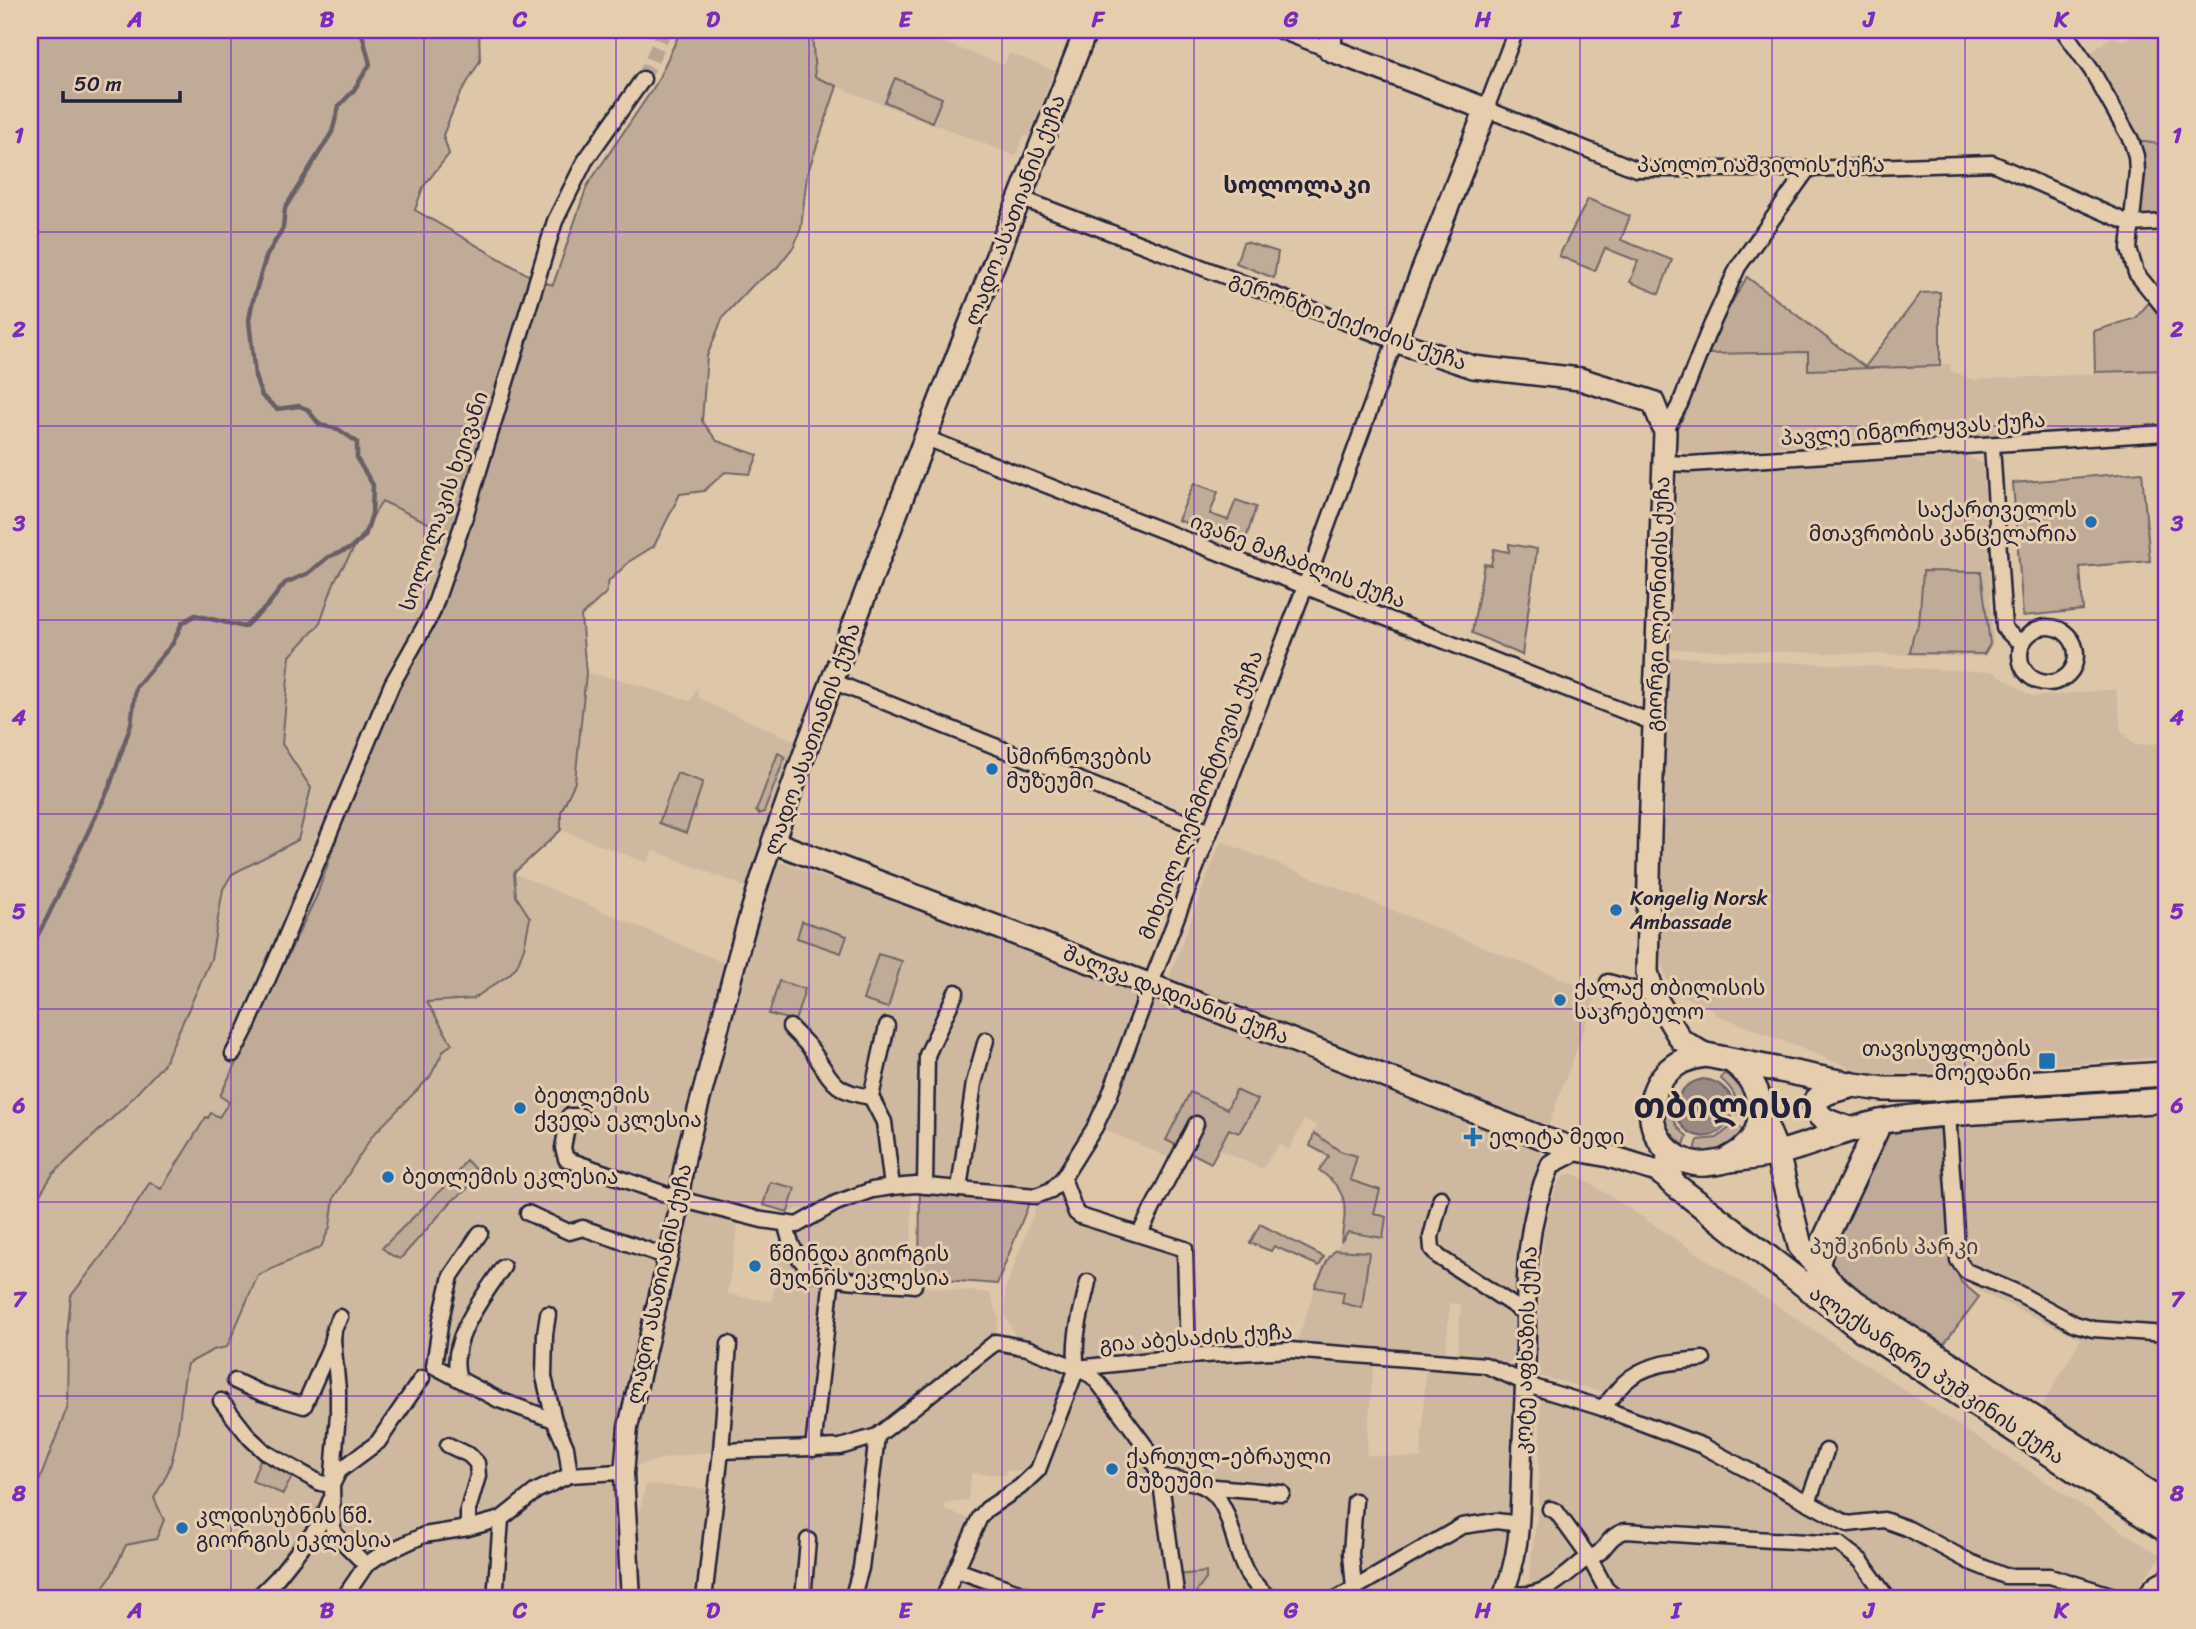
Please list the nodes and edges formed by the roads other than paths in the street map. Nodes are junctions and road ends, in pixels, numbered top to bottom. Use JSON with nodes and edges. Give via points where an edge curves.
{"nodes":[{"id":1,"x":1086,"y":30,"type":"edge"},
{"id":2,"x":1278,"y":30,"type":"edge"},
{"id":3,"x":1516,"y":30,"type":"edge"},
{"id":4,"x":2063,"y":30,"type":"edge"},
{"id":5,"x":1331,"y":40,"type":"edge"},
{"id":6,"x":643,"y":79,"type":"tunnel mouth"},
{"id":7,"x":1486,"y":109,"type":"junction"},
{"id":8,"x":1808,"y":169,"type":"junction"},
{"id":9,"x":1020,"y":198,"type":"junction"},
{"id":10,"x":2166,"y":222,"type":"edge"},
{"id":11,"x":2131,"y":224,"type":"junction"},
{"id":12,"x":2166,"y":310,"type":"edge"},
{"id":13,"x":1395,"y":341,"type":"junction"},
{"id":14,"x":1665,"y":432,"type":"junction"},
{"id":15,"x":2166,"y":433,"type":"edge"},
{"id":16,"x":926,"y":438,"type":"junction"},
{"id":17,"x":1992,"y":446,"type":"junction"},
{"id":18,"x":1663,"y":463,"type":"junction"},
{"id":19,"x":1305,"y":586,"type":"junction"},
{"id":20,"x":2023,"y":641,"type":"junction"},
{"id":21,"x":832,"y":681,"type":"junction"},
{"id":22,"x":1654,"y":723,"type":"junction"},
{"id":23,"x":1210,"y":832,"type":"junction"},
{"id":24,"x":773,"y":842,"type":"junction"},
{"id":25,"x":1608,"y":982,"type":"dead end"},
{"id":26,"x":1150,"y":985,"type":"junction"},
{"id":27,"x":956,"y":992,"type":"dead end"},
{"id":28,"x":1654,"y":995,"type":"junction"},
{"id":29,"x":887,"y":1026,"type":"dead end"},
{"id":30,"x":790,"y":1027,"type":"dead end"},
{"id":31,"x":986,"y":1040,"type":"dead end"},
{"id":32,"x":233,"y":1054,"type":"dead end"},
{"id":33,"x":1706,"y":1055,"type":"junction"},
{"id":34,"x":1732,"y":1061,"type":"junction"},
{"id":35,"x":2166,"y":1074,"type":"edge"},
{"id":36,"x":1854,"y":1085,"type":"junction"},
{"id":37,"x":871,"y":1097,"type":"junction"},
{"id":38,"x":2166,"y":1100,"type":"edge"},
{"id":39,"x":1760,"y":1112,"type":"junction"},
{"id":40,"x":1948,"y":1114,"type":"junction"},
{"id":41,"x":582,"y":1116,"type":"dead end"},
{"id":42,"x":1880,"y":1122,"type":"junction"},
{"id":43,"x":1196,"y":1124,"type":"dead end"},
{"id":44,"x":1849,"y":1129,"type":"junction"},
{"id":45,"x":1578,"y":1150,"type":"junction"},
{"id":46,"x":1668,"y":1150,"type":"junction"},
{"id":47,"x":1777,"y":1153,"type":"junction"},
{"id":48,"x":1609,"y":1156,"type":"junction"},
{"id":49,"x":1725,"y":1161,"type":"junction"},
{"id":50,"x":1063,"y":1178,"type":"junction"},
{"id":51,"x":1671,"y":1182,"type":"junction"},
{"id":52,"x":892,"y":1186,"type":"junction"},
{"id":53,"x":925,"y":1186,"type":"junction"},
{"id":54,"x":959,"y":1189,"type":"junction"},
{"id":55,"x":1441,"y":1198,"type":"dead end"},
{"id":56,"x":679,"y":1199,"type":"junction"},
{"id":57,"x":528,"y":1213,"type":"dead end"},
{"id":58,"x":786,"y":1224,"type":"junction"},
{"id":59,"x":480,"y":1233,"type":"dead end"},
{"id":60,"x":1139,"y":1233,"type":"junction"},
{"id":61,"x":668,"y":1257,"type":"junction"},
{"id":62,"x":503,"y":1267,"type":"dead end"},
{"id":63,"x":1817,"y":1267,"type":"junction"},
{"id":64,"x":832,"y":1277,"type":"junction"},
{"id":65,"x":1088,"y":1282,"type":"dead end"},
{"id":66,"x":914,"y":1285,"type":"dead end"},
{"id":67,"x":1525,"y":1313,"type":"junction"},
{"id":68,"x":548,"y":1314,"type":"dead end"},
{"id":69,"x":2166,"y":1334,"type":"edge"},
{"id":70,"x":729,"y":1344,"type":"dead end"},
{"id":71,"x":1188,"y":1356,"type":"junction"},
{"id":72,"x":1703,"y":1359,"type":"dead end"},
{"id":73,"x":1077,"y":1368,"type":"junction"},
{"id":74,"x":422,"y":1378,"type":"dead end"},
{"id":75,"x":459,"y":1379,"type":"junction"},
{"id":76,"x":235,"y":1381,"type":"dead end"},
{"id":77,"x":1525,"y":1383,"type":"junction"},
{"id":78,"x":221,"y":1401,"type":"dead end"},
{"id":79,"x":1602,"y":1408,"type":"junction"},
{"id":80,"x":554,"y":1420,"type":"junction"},
{"id":81,"x":877,"y":1436,"type":"junction"},
{"id":82,"x":448,"y":1445,"type":"dead end"},
{"id":83,"x":813,"y":1449,"type":"junction"},
{"id":84,"x":721,"y":1451,"type":"junction"},
{"id":85,"x":1826,"y":1451,"type":"dead end"},
{"id":86,"x":624,"y":1474,"type":"junction"},
{"id":87,"x":570,"y":1475,"type":"junction"},
{"id":88,"x":1160,"y":1476,"type":"junction"},
{"id":89,"x":1203,"y":1486,"type":"junction"},
{"id":90,"x":333,"y":1490,"type":"junction"},
{"id":91,"x":1282,"y":1493,"type":"dead end"},
{"id":92,"x":1355,"y":1501,"type":"dead end"},
{"id":93,"x":1808,"y":1503,"type":"junction"},
{"id":94,"x":2166,"y":1504,"type":"edge"},
{"id":95,"x":1550,"y":1509,"type":"dead end"},
{"id":96,"x":501,"y":1519,"type":"junction"},
{"id":97,"x":1520,"y":1524,"type":"junction"},
{"id":98,"x":1848,"y":1524,"type":"junction"},
{"id":99,"x":468,"y":1528,"type":"junction"},
{"id":100,"x":2166,"y":1530,"type":"edge"},
{"id":101,"x":807,"y":1540,"type":"dead end"},
{"id":102,"x":1839,"y":1544,"type":"junction"},
{"id":103,"x":1589,"y":1557,"type":"junction"},
{"id":104,"x":366,"y":1565,"type":"junction"},
{"id":105,"x":957,"y":1570,"type":"junction"},
{"id":106,"x":2166,"y":1578,"type":"edge"},
{"id":107,"x":1354,"y":1588,"type":"junction"},
{"id":108,"x":1024,"y":1594,"type":"dead end"},
{"id":109,"x":1503,"y":1595,"type":"edge"},
{"id":110,"x":256,"y":1599,"type":"edge"},
{"id":111,"x":342,"y":1599,"type":"edge"},
{"id":112,"x":495,"y":1599,"type":"edge"},
{"id":113,"x":631,"y":1599,"type":"edge"},
{"id":114,"x":705,"y":1599,"type":"edge"},
{"id":115,"x":803,"y":1599,"type":"edge"},
{"id":116,"x":852,"y":1599,"type":"edge"},
{"id":117,"x":943,"y":1599,"type":"edge"},
{"id":118,"x":1177,"y":1599,"type":"edge"},
{"id":119,"x":1270,"y":1599,"type":"edge"},
{"id":120,"x":1336,"y":1599,"type":"edge"},
{"id":121,"x":1618,"y":1599,"type":"edge"},
{"id":122,"x":1888,"y":1599,"type":"edge"},
{"id":123,"x":2124,"y":1599,"type":"edge"},
{"id":124,"x":2142,"y":1599,"type":"edge"}],
"edges":[{"from":1,"to":9,"type":"main road","name":"ლადო ასათიანის ქუჩა"},
{"from":2,"to":5,"type":"street","name":"პაოლო იაშვილის ქუჩა"},
{"from":3,"to":7,"type":"street"},
{"from":4,"to":11,"type":"street","via":[[2131,140],[2137,170]]},
{"from":5,"to":7,"type":"main road","name":"პაოლო იაშვილის ქუჩა"},
{"from":6,"to":32,"type":"street","name":"სოლოლაკის ხეივანი","via":[[586,161],[555,221],[432,613],[392,684]]},
{"from":7,"to":8,"type":"street","name":"პაოლო იაშვილის ქუჩა","via":[[1636,169]]},
{"from":7,"to":13,"type":"main road"},
{"from":8,"to":11,"type":"street","name":"პაოლო იაშვილის ქუჩა","via":[[1992,163]]},
{"from":8,"to":14,"type":"street","name":"გიორგი ლეონიძის ქუჩა","via":[[1738,267]]},
{"from":9,"to":13,"type":"street","name":"გერონტი ქიქოძის ქუჩა"},
{"from":9,"to":16,"type":"main road","name":"ლადო ასათიანის ქუჩა"},
{"from":10,"to":11,"type":"street"},
{"from":11,"to":12,"type":"street","via":[[2129,249],[2136,273]]},
{"from":13,"to":14,"type":"main road","name":"გერონტი ქიქოძის ქუჩა","via":[[1473,368],[1580,379],[1653,402]]},
{"from":13,"to":19,"type":"street","name":"მიხეილ ლერმონტოვის ქუჩა"},
{"from":14,"to":18,"type":"main road","name":"გიორგი ლეონიძის ქუჩა"},
{"from":15,"to":17,"type":"street","name":"პავლე ინგოროყვას ქუჩა"},
{"from":16,"to":19,"type":"street","name":"ივანე მაჩაბლის ქუჩა"},
{"from":16,"to":21,"type":"main road","name":"ლადო ასათიანის ქუჩა"},
{"from":17,"to":18,"type":"street","name":"პავლე ინგოროყვას ქუჩა"},
{"from":17,"to":20,"type":"street","via":[[2004,628]]},
{"from":18,"to":22,"type":"main road","name":"გიორგი ლეონიძის ქუჩა"},
{"from":19,"to":22,"type":"street","name":"ივანე მაჩაბლის ქუჩა"},
{"from":19,"to":23,"type":"street","name":"მიხეილ ლერმონტოვის ქუჩა"},
{"from":20,"to":20,"type":"street","via":[[2021,664],[2036,681],[2059,681],[2075,665],[2073,642],[2063,630],[2040,627]]},
{"from":21,"to":23,"type":"street"},
{"from":21,"to":24,"type":"main road","name":"ლადო ასათიანის ქუჩა"},
{"from":22,"to":28,"type":"main road","name":"გიორგი ლეონიძის ქუჩა","via":[[1647,972]]},
{"from":23,"to":26,"type":"street","name":"მიხეილ ლერმონტოვის ქუჩა"},
{"from":24,"to":26,"type":"main road","name":"შალვა დადიანის ქუჩა"},
{"from":24,"to":56,"type":"street","name":"ლადო ასათიანის ქუჩა","via":[[735,966]]},
{"from":25,"to":28,"type":"street"},
{"from":26,"to":45,"type":"main road","name":"შალვა დადიანის ქუჩა"},
{"from":26,"to":50,"type":"street","name":"მიხეილ ლერმონტოვის ქუჩა","via":[[1110,1097]]},
{"from":27,"to":53,"type":"street","via":[[927,1055]]},
{"from":28,"to":33,"type":"main road","name":"გიორგი ლეონიძის ქუჩა","via":[[1681,1040]]},
{"from":29,"to":37,"type":"street"},
{"from":30,"to":37,"type":"street","via":[[837,1086]]},
{"from":31,"to":54,"type":"street","via":[[974,1083]]},
{"from":33,"to":34,"type":"main road"},
{"from":33,"to":46,"type":"main road","via":[[1670,1068],[1655,1089],[1651,1102],[1654,1128]]},
{"from":34,"to":36,"type":"main road"},
{"from":34,"to":39,"type":"main road","via":[[1754,1083]]},
{"from":35,"to":36,"type":"main road","via":[[1929,1089]]},
{"from":36,"to":44,"type":"main road","via":[[1825,1093],[1815,1102],[1821,1118]]},
{"from":37,"to":52,"type":"street","via":[[884,1122]]},
{"from":38,"to":40,"type":"main road"},
{"from":39,"to":47,"type":"main road"},
{"from":39,"to":49,"type":"main road","via":[[1754,1136]]},
{"from":40,"to":42,"type":"main road"},
{"from":40,"to":69,"type":"street","via":[[1958,1260],[1966,1271],[2076,1324]]},
{"from":41,"to":56,"type":"street","via":[[569,1116],[563,1148],[566,1159]]},
{"from":42,"to":44,"type":"main road"},
{"from":42,"to":63,"type":"main road","via":[[1823,1243]]},
{"from":43,"to":60,"type":"street"},
{"from":44,"to":47,"type":"main road"},
{"from":45,"to":48,"type":"main road"},
{"from":45,"to":67,"type":"street","name":"კოტე აფხაზის ქუჩა","via":[[1551,1164],[1544,1180],[1531,1225]]},
{"from":46,"to":48,"type":"main road"},
{"from":46,"to":49,"type":"main road","via":[[1697,1164]]},
{"from":46,"to":51,"type":"main road"},
{"from":47,"to":49,"type":"main road"},
{"from":47,"to":63,"type":"main road","via":[[1800,1246]]},
{"from":48,"to":51,"type":"main road","via":[[1657,1171]]},
{"from":50,"to":54,"type":"street","name":"მიხეილ ლერმონტოვის ქუჩა","via":[[1036,1196]]},
{"from":50,"to":60,"type":"street","via":[[1076,1213]]},
{"from":51,"to":100,"type":"main road","name":"ალექსანდრე პუშკინის ქუჩა","via":[[1861,1329]]},
{"from":52,"to":53,"type":"street"},
{"from":52,"to":58,"type":"street","via":[[836,1203],[797,1224]]},
{"from":53,"to":54,"type":"street"},
{"from":55,"to":67,"type":"street","via":[[1432,1250]]},
{"from":56,"to":58,"type":"street"},
{"from":56,"to":61,"type":"street","name":"ლადო ასათიანის ქუჩა"},
{"from":57,"to":61,"type":"street","via":[[569,1232],[583,1228]]},
{"from":58,"to":64,"type":"street","via":[[788,1241],[797,1255],[816,1273]]},
{"from":59,"to":75,"type":"street","via":[[451,1276],[434,1366]]},
{"from":60,"to":71,"type":"street","via":[[1185,1248]]},
{"from":61,"to":86,"type":"street","name":"ლადო ასათიანის ქუჩა","via":[[628,1427]]},
{"from":62,"to":75,"type":"street","via":[[467,1324],[455,1367]]},
{"from":63,"to":94,"type":"main road","name":"ალექსანდრე პუშკინის ქუჩა","via":[[1850,1299]]},
{"from":64,"to":66,"type":"street"},
{"from":64,"to":83,"type":"street"},
{"from":65,"to":73,"type":"street","via":[[1079,1321]]},
{"from":67,"to":77,"type":"street","name":"კოტე აფხაზის ქუჩა"},
{"from":68,"to":80,"type":"street","via":[[544,1377]]},
{"from":70,"to":84,"type":"street"},
{"from":71,"to":73,"type":"street","name":"გია აბესაძის ქუჩა"},
{"from":71,"to":77,"type":"street","name":"გია აბესაძის ქუჩა","via":[[1290,1350],[1448,1362],[1485,1366]]},
{"from":72,"to":79,"type":"street","via":[[1655,1365],[1639,1372]]},
{"from":73,"to":81,"type":"street","name":"გია აბესაძის ქუჩა","via":[[1027,1348],[996,1342]]},
{"from":73,"to":88,"type":"street","via":[[1100,1385],[1146,1447]]},
{"from":73,"to":105,"type":"street","via":[[1038,1470],[980,1517]]},
{"from":74,"to":90,"type":"street","via":[[378,1442],[339,1471]]},
{"from":75,"to":80,"type":"street"},
{"from":76,"to":90,"type":"street","via":[[304,1406],[336,1329]]},
{"from":77,"to":79,"type":"street","name":"გია აბესაძის ქუჩა"},
{"from":77,"to":97,"type":"street","name":"კოტე აფხაზის ქუჩა"},
{"from":78,"to":90,"type":"street","via":[[265,1452]]},
{"from":79,"to":93,"type":"street","name":"გია აბესაძის ქუჩა","via":[[1703,1446]]},
{"from":80,"to":87,"type":"street","via":[[566,1447]]},
{"from":81,"to":83,"type":"street"},
{"from":81,"to":116,"type":"street","via":[[861,1568]]},
{"from":82,"to":99,"type":"street","via":[[477,1463]]},
{"from":83,"to":84,"type":"street"},
{"from":84,"to":114,"type":"street"},
{"from":85,"to":93,"type":"street"},
{"from":86,"to":87,"type":"street"},
{"from":86,"to":113,"type":"street","name":"ლადო ასათიანის ქუჩა"},
{"from":87,"to":96,"type":"street","via":[[537,1491]]},
{"from":88,"to":89,"type":"street"},
{"from":88,"to":118,"type":"street"},
{"from":89,"to":91,"type":"street"},
{"from":89,"to":119,"type":"street","via":[[1223,1504],[1248,1575]]},
{"from":90,"to":104,"type":"street","via":[[333,1532]]},
{"from":90,"to":110,"type":"street","via":[[316,1529]]},
{"from":92,"to":107,"type":"street"},
{"from":93,"to":98,"type":"street","name":"გია აბესაძის ქუჩა"},
{"from":95,"to":103,"type":"street"},
{"from":96,"to":99,"type":"street"},
{"from":96,"to":112,"type":"street"},
{"from":97,"to":107,"type":"street","via":[[1496,1521],[1462,1527]]},
{"from":97,"to":109,"type":"street","name":"კოტე აფხაზის ქუჩა","via":[[1515,1561]]},
{"from":98,"to":102,"type":"street"},
{"from":98,"to":123,"type":"street","via":[[1884,1520],[2005,1576],[2050,1576]]},
{"from":99,"to":104,"type":"street","via":[[424,1535]]},
{"from":101,"to":115,"type":"street"},
{"from":102,"to":103,"type":"street","via":[[1625,1531]]},
{"from":102,"to":122,"type":"street","via":[[1861,1561]]},
{"from":103,"to":109,"type":"street","via":[[1547,1590]]},
{"from":103,"to":121,"type":"street","via":[[1606,1589]]},
{"from":104,"to":111,"type":"street"},
{"from":105,"to":108,"type":"street"},
{"from":105,"to":117,"type":"street"},
{"from":106,"to":124,"type":"street","via":[[2152,1585]]},
{"from":107,"to":120,"type":"street"}]}
